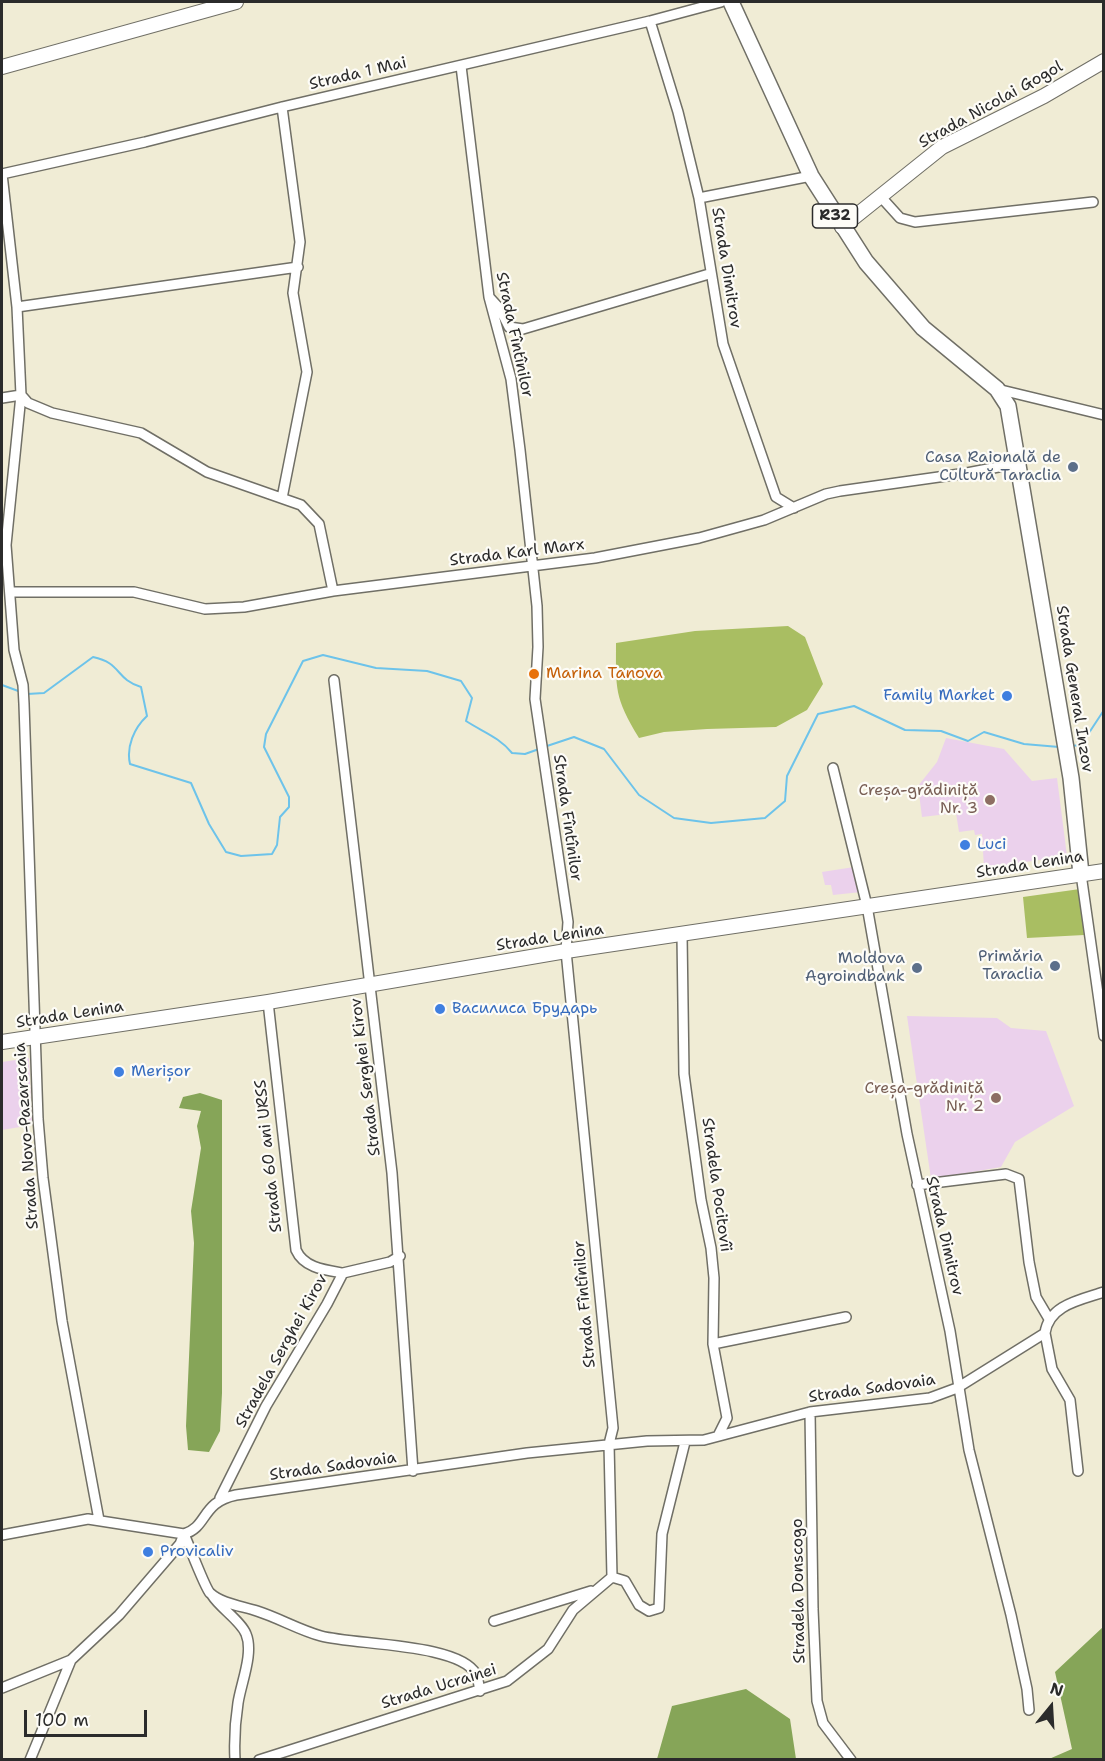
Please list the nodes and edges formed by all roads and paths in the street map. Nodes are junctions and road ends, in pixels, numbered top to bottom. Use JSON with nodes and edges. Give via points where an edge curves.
{"nodes":[{"id":1,"x":236,"y":2,"type":"edge"},
{"id":2,"x":721,"y":2,"type":"edge"},
{"id":3,"x":731,"y":2,"type":"edge"},
{"id":4,"x":650,"y":21,"type":"junction"},
{"id":5,"x":1104,"y":61,"type":"edge"},
{"id":6,"x":460,"y":66,"type":"junction"},
{"id":7,"x":2,"y":67,"type":"edge"},
{"id":8,"x":282,"y":107,"type":"junction"},
{"id":9,"x":2,"y":174,"type":"edge"},
{"id":10,"x":811,"y":176,"type":"junction"},
{"id":11,"x":881,"y":197,"type":"junction"},
{"id":12,"x":699,"y":198,"type":"junction"},
{"id":13,"x":1093,"y":202,"type":"dead end"},
{"id":14,"x":842,"y":227,"type":"junction"},
{"id":15,"x":298,"y":267,"type":"junction"},
{"id":16,"x":709,"y":274,"type":"junction"},
{"id":17,"x":489,"y":297,"type":"junction"},
{"id":18,"x":17,"y":307,"type":"junction"},
{"id":19,"x":997,"y":389,"type":"junction"},
{"id":20,"x":21,"y":395,"type":"junction"},
{"id":21,"x":2,"y":398,"type":"edge"},
{"id":22,"x":1104,"y":415,"type":"edge"},
{"id":23,"x":1019,"y":463,"type":"junction"},
{"id":24,"x":282,"y":498,"type":"junction"},
{"id":25,"x":794,"y":508,"type":"junction"},
{"id":26,"x":532,"y":567,"type":"junction"},
{"id":27,"x":333,"y":591,"type":"junction"},
{"id":28,"x":11,"y":592,"type":"junction"},
{"id":29,"x":334,"y":680,"type":"dead end"},
{"id":30,"x":833,"y":768,"type":"dead end"},
{"id":31,"x":1104,"y":871,"type":"edge"},
{"id":32,"x":1081,"y":874,"type":"junction"},
{"id":33,"x":867,"y":906,"type":"junction"},
{"id":34,"x":682,"y":935,"type":"junction"},
{"id":35,"x":566,"y":951,"type":"junction"},
{"id":36,"x":371,"y":983,"type":"junction"},
{"id":37,"x":268,"y":1002,"type":"junction"},
{"id":38,"x":1104,"y":1036,"type":"edge"},
{"id":39,"x":35,"y":1037,"type":"junction"},
{"id":40,"x":2,"y":1042,"type":"edge"},
{"id":41,"x":917,"y":1185,"type":"junction"},
{"id":42,"x":400,"y":1256,"type":"junction"},
{"id":43,"x":343,"y":1273,"type":"junction"},
{"id":44,"x":1104,"y":1292,"type":"edge"},
{"id":45,"x":846,"y":1317,"type":"dead end"},
{"id":46,"x":1049,"y":1319,"type":"junction"},
{"id":47,"x":1045,"y":1333,"type":"junction"},
{"id":48,"x":713,"y":1344,"type":"junction"},
{"id":49,"x":957,"y":1388,"type":"junction"},
{"id":50,"x":810,"y":1412,"type":"junction"},
{"id":51,"x":718,"y":1436,"type":"junction"},
{"id":52,"x":686,"y":1442,"type":"junction"},
{"id":53,"x":609,"y":1444,"type":"junction"},
{"id":54,"x":413,"y":1471,"type":"junction"},
{"id":55,"x":1078,"y":1471,"type":"dead end"},
{"id":56,"x":220,"y":1498,"type":"junction"},
{"id":57,"x":99,"y":1520,"type":"junction"},
{"id":58,"x":2,"y":1534,"type":"edge"},
{"id":59,"x":184,"y":1534,"type":"junction"},
{"id":60,"x":612,"y":1577,"type":"junction"},
{"id":61,"x":593,"y":1590,"type":"junction"},
{"id":62,"x":210,"y":1593,"type":"junction"},
{"id":63,"x":494,"y":1621,"type":"dead end"},
{"id":64,"x":71,"y":1660,"type":"junction"},
{"id":65,"x":2,"y":1688,"type":"edge"},
{"id":66,"x":480,"y":1691,"type":"junction"},
{"id":67,"x":1029,"y":1710,"type":"dead end"},
{"id":68,"x":30,"y":1760,"type":"edge"},
{"id":69,"x":235,"y":1760,"type":"edge"},
{"id":70,"x":259,"y":1760,"type":"edge"},
{"id":71,"x":851,"y":1760,"type":"edge"}],
"edges":[{"from":1,"to":7,"type":"street"},
{"from":2,"to":4,"type":"street","name":"Strada 1 Mai"},
{"from":3,"to":10,"type":"main road","number":"R32"},
{"from":4,"to":6,"type":"street","name":"Strada 1 Mai"},
{"from":4,"to":12,"type":"street","name":"Strada Dimitrov"},
{"from":5,"to":11,"type":"street","name":"Strada Nicolai Gogol","via":[[942,147]]},
{"from":6,"to":8,"type":"street","name":"Strada 1 Mai"},
{"from":6,"to":17,"type":"street","name":"Strada Fîntînilor"},
{"from":8,"to":9,"type":"street","name":"Strada 1 Mai"},
{"from":8,"to":15,"type":"street","via":[[300,242]]},
{"from":9,"to":18,"type":"street","name":"Strada Novo-Pazarscaia"},
{"from":10,"to":12,"type":"street"},
{"from":10,"to":14,"type":"main road","number":"R32"},
{"from":11,"to":13,"type":"street","via":[[900,218],[915,222]]},
{"from":11,"to":14,"type":"street","name":"Strada Nicolai Gogol"},
{"from":12,"to":16,"type":"street","name":"Strada Dimitrov"},
{"from":14,"to":19,"type":"main road","number":"R32","via":[[915,320]]},
{"from":15,"to":18,"type":"street"},
{"from":15,"to":24,"type":"street","via":[[293,293],[307,372]]},
{"from":16,"to":17,"type":"street","via":[[523,330],[509,327]]},
{"from":16,"to":25,"type":"street","name":"Strada Dimitrov","via":[[723,344],[776,497]]},
{"from":17,"to":26,"type":"street","name":"Strada Fîntînilor","via":[[511,379]]},
{"from":18,"to":20,"type":"street","name":"Strada Novo-Pazarscaia"},
{"from":19,"to":22,"type":"street"},
{"from":19,"to":23,"type":"main road","name":"Strada General Inzov","number":"R32","via":[[1008,406]]},
{"from":20,"to":21,"type":"street"},
{"from":20,"to":24,"type":"street","via":[[36,408],[141,433],[207,472]]},
{"from":20,"to":28,"type":"street","name":"Strada Novo-Pazarscaia","via":[[6,545]]},
{"from":23,"to":25,"type":"street","name":"Strada Karl Marx","via":[[840,491]]},
{"from":23,"to":32,"type":"main road","name":"Strada General Inzov","number":"R32","via":[[1071,778]]},
{"from":24,"to":27,"type":"street","via":[[301,505],[319,524]]},
{"from":25,"to":26,"type":"street","name":"Strada Karl Marx","via":[[699,538]]},
{"from":26,"to":27,"type":"street","name":"Strada Karl Marx"},
{"from":26,"to":35,"type":"street","name":"Strada Fîntînilor","via":[[538,647],[535,699],[568,922]]},
{"from":27,"to":28,"type":"street","name":"Strada Karl Marx","via":[[217,610],[134,592]]},
{"from":28,"to":39,"type":"street","name":"Strada Novo-Pazarscaia","via":[[14,650],[23,685]]},
{"from":29,"to":36,"type":"street","name":"Strada Serghei Kirov"},
{"from":30,"to":33,"type":"street","name":"Strada Dimitrov"},
{"from":31,"to":32,"type":"street","name":"Strada Lenina"},
{"from":32,"to":33,"type":"street","name":"Strada Lenina"},
{"from":32,"to":38,"type":"street","name":"Strada General Inzov"},
{"from":33,"to":34,"type":"street","name":"Strada Lenina"},
{"from":33,"to":41,"type":"street","name":"Strada Dimitrov"},
{"from":34,"to":35,"type":"street","name":"Strada Lenina"},
{"from":34,"to":48,"type":"street","name":"Stradela Pocitovîi","via":[[684,1074],[714,1278]]},
{"from":35,"to":36,"type":"street","name":"Strada Lenina"},
{"from":35,"to":53,"type":"street","name":"Strada Fîntînilor","via":[[613,1428]]},
{"from":36,"to":37,"type":"street","name":"Strada Lenina"},
{"from":36,"to":42,"type":"street","name":"Strada Serghei Kirov"},
{"from":37,"to":39,"type":"street","name":"Strada Lenina"},
{"from":37,"to":43,"type":"street","name":"Strada 60 ani URSS","via":[[296,1250],[300,1260],[309,1265]]},
{"from":39,"to":40,"type":"street","name":"Strada Lenina"},
{"from":39,"to":57,"type":"street","name":"Strada Novo-Pazarscaia","via":[[38,1119],[51,1246]]},
{"from":41,"to":46,"type":"street","via":[[1011,1175],[1021,1183],[1036,1297]]},
{"from":41,"to":49,"type":"street","name":"Strada Dimitrov","via":[[950,1331]]},
{"from":42,"to":43,"type":"street","name":"Stradela Serghei Kirov"},
{"from":42,"to":54,"type":"street","name":"Strada Serghei Kirov"},
{"from":43,"to":56,"type":"street","name":"Stradela Serghei Kirov","via":[[266,1406]]},
{"from":44,"to":46,"type":"street","via":[[1073,1302]]},
{"from":45,"to":48,"type":"street"},
{"from":46,"to":47,"type":"street"},
{"from":47,"to":49,"type":"street","name":"Strada Sadovaia"},
{"from":47,"to":55,"type":"street","via":[[1052,1369],[1070,1400]]},
{"from":48,"to":51,"type":"street","name":"Stradela Pocitovîi","via":[[727,1418]]},
{"from":49,"to":50,"type":"street","name":"Strada Sadovaia","via":[[930,1398]]},
{"from":49,"to":67,"type":"street","name":"Strada Dimitrov","via":[[993,1555],[1011,1615]]},
{"from":50,"to":51,"type":"street","name":"Strada Sadovaia"},
{"from":50,"to":71,"type":"street","name":"Stradela Donscogo","via":[[817,1701],[823,1722]]},
{"from":51,"to":52,"type":"street","name":"Strada Sadovaia"},
{"from":52,"to":53,"type":"street","name":"Strada Sadovaia"},
{"from":52,"to":60,"type":"street","via":[[662,1534],[659,1608],[649,1611],[639,1605],[625,1581]]},
{"from":53,"to":54,"type":"street","name":"Strada Sadovaia"},
{"from":53,"to":60,"type":"street","name":"Strada Fîntînilor"},
{"from":54,"to":56,"type":"street","name":"Strada Sadovaia"},
{"from":56,"to":59,"type":"street"},
{"from":57,"to":58,"type":"street"},
{"from":57,"to":59,"type":"street"},
{"from":59,"to":62,"type":"street"},
{"from":59,"to":64,"type":"street","via":[[180,1544],[119,1615]]},
{"from":60,"to":61,"type":"street","name":"Strada Ucrainei"},
{"from":61,"to":63,"type":"street","name":"Strada Ucrainei"},
{"from":61,"to":66,"type":"street","name":"Strada Ucrainei","via":[[573,1610],[548,1648],[507,1681]]},
{"from":62,"to":66,"type":"street","via":[[321,1636],[384,1643],[446,1656],[475,1672]]},
{"from":62,"to":69,"type":"street","via":[[246,1633],[248,1644],[234,1740]]},
{"from":64,"to":65,"type":"street"},
{"from":64,"to":68,"type":"street"},
{"from":66,"to":70,"type":"street","name":"Strada Ucrainei"}]}
